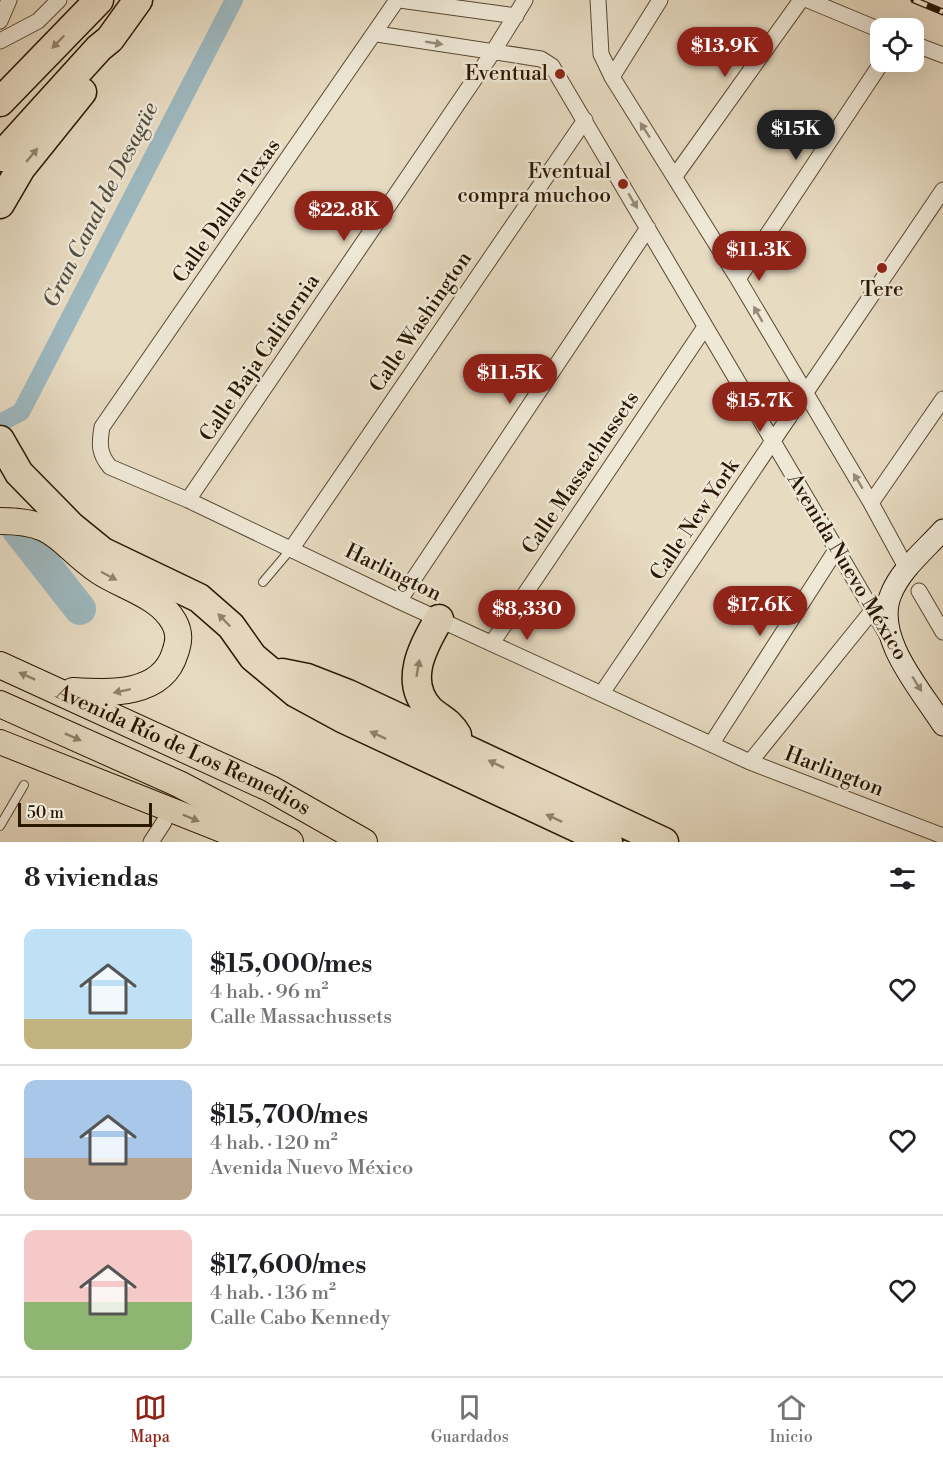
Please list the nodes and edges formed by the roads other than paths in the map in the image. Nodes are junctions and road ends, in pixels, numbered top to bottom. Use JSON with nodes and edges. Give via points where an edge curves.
{"nodes":[{"id":1,"x":9,"y":0,"type":"edge"},
{"id":2,"x":59,"y":0,"type":"edge"},
{"id":3,"x":99,"y":0,"type":"edge"},
{"id":4,"x":138,"y":0,"type":"edge"},
{"id":5,"x":399,"y":0,"type":"edge"},
{"id":6,"x":525,"y":0,"type":"edge"},
{"id":7,"x":597,"y":0,"type":"edge"},
{"id":8,"x":660,"y":0,"type":"edge"},
{"id":9,"x":801,"y":0,"type":"edge"},
{"id":10,"x":808,"y":0,"type":"edge"},
{"id":11,"x":516,"y":16,"type":"junction"},
{"id":12,"x":0,"y":21,"type":"edge"},
{"id":13,"x":870,"y":26,"type":"edge"},
{"id":14,"x":377,"y":34,"type":"junction"},
{"id":15,"x":110,"y":39,"type":"junction"},
{"id":16,"x":0,"y":41,"type":"edge"},
{"id":17,"x":924,"y":48,"type":"edge"},
{"id":18,"x":493,"y":52,"type":"junction"},
{"id":19,"x":943,"y":55,"type":"edge"},
{"id":20,"x":875,"y":72,"type":"edge"},
{"id":21,"x":612,"y":77,"type":"junction"},
{"id":22,"x":0,"y":102,"type":"edge"},
{"id":23,"x":585,"y":120,"type":"junction"},
{"id":24,"x":0,"y":157,"type":"edge"},
{"id":25,"x":675,"y":176,"type":"junction"},
{"id":26,"x":943,"y":190,"type":"edge"},
{"id":27,"x":0,"y":204,"type":"edge"},
{"id":28,"x":648,"y":228,"type":"junction"},
{"id":29,"x":738,"y":279,"type":"junction"},
{"id":30,"x":705,"y":327,"type":"junction"},
{"id":31,"x":804,"y":392,"type":"junction"},
{"id":32,"x":943,"y":399,"type":"edge"},
{"id":33,"x":0,"y":440,"type":"edge"},
{"id":34,"x":773,"y":443,"type":"junction"},
{"id":35,"x":100,"y":448,"type":"joint"},
{"id":36,"x":188,"y":500,"type":"junction"},
{"id":37,"x":871,"y":503,"type":"junction"},
{"id":38,"x":0,"y":521,"type":"edge"},
{"id":39,"x":943,"y":530,"type":"edge"},
{"id":40,"x":292,"y":548,"type":"junction"},
{"id":41,"x":836,"y":550,"type":"junction"},
{"id":42,"x":907,"y":569,"type":"junction"},
{"id":43,"x":263,"y":582,"type":"dead end"},
{"id":44,"x":918,"y":591,"type":"dead end"},
{"id":45,"x":399,"y":601,"type":"junction"},
{"id":46,"x":872,"y":611,"type":"junction"},
{"id":47,"x":440,"y":619,"type":"junction"},
{"id":48,"x":943,"y":632,"type":"edge"},
{"id":49,"x":492,"y":643,"type":"junction"},
{"id":50,"x":892,"y":644,"type":"junction"},
{"id":51,"x":0,"y":665,"type":"edge"},
{"id":52,"x":273,"y":671,"type":"junction"},
{"id":53,"x":59,"y":690,"type":"junction"},
{"id":54,"x":602,"y":693,"type":"junction"},
{"id":55,"x":0,"y":704,"type":"edge"},
{"id":56,"x":943,"y":725,"type":"edge"},
{"id":57,"x":0,"y":742,"type":"edge"},
{"id":58,"x":712,"y":743,"type":"junction"},
{"id":59,"x":466,"y":750,"type":"junction"},
{"id":60,"x":750,"y":762,"type":"junction"},
{"id":61,"x":24,"y":785,"type":"dead end"},
{"id":62,"x":164,"y":822,"type":"dead end"},
{"id":63,"x":0,"y":826,"type":"edge"},
{"id":64,"x":253,"y":833,"type":"edge"},
{"id":65,"x":943,"y":836,"type":"edge"},
{"id":66,"x":151,"y":842,"type":"edge"},
{"id":67,"x":290,"y":842,"type":"edge"},
{"id":68,"x":364,"y":842,"type":"edge"},
{"id":69,"x":608,"y":842,"type":"edge"},
{"id":70,"x":664,"y":842,"type":"edge"}],
"edges":[{"from":1,"to":12,"type":"street"},
{"from":2,"to":16,"type":"street","via":[[38,21]]},
{"from":3,"to":22,"type":"highway","one_way":true},
{"from":4,"to":15,"type":"highway"},
{"from":5,"to":11,"type":"street"},
{"from":5,"to":14,"type":"street","name":"Calle Dallas Texas"},
{"from":6,"to":11,"type":"street","name":"Calle Baja California"},
{"from":7,"to":21,"type":"street","via":[[601,54]]},
{"from":8,"to":21,"type":"street"},
{"from":9,"to":25,"type":"street"},
{"from":10,"to":13,"type":"street"},
{"from":11,"to":18,"type":"street","name":"Calle Baja California"},
{"from":14,"to":18,"type":"street","name":"Avenida Nuevo México","one_way":true},
{"from":14,"to":35,"type":"street","name":"Calle Dallas Texas","via":[[102,427]]},
{"from":15,"to":24,"type":"highway"},
{"from":27,"to":15,"type":"highway","one_way":true,"via":[[21,168],[110,56]]},
{"from":17,"to":19,"type":"street"},
{"from":18,"to":23,"type":"street","name":"Avenida Nuevo México","via":[[548,61]]},
{"from":18,"to":36,"type":"street","name":"Calle Baja California"},
{"from":20,"to":29,"type":"street"},
{"from":25,"to":21,"type":"street","one_way":true},
{"from":23,"to":28,"type":"street","name":"Avenida Nuevo México","one_way":true},
{"from":23,"to":40,"type":"street","name":"Calle Washington"},
{"from":25,"to":29,"type":"street"},
{"from":26,"to":31,"type":"street","name":"Calle New York"},
{"from":28,"to":30,"type":"street","name":"Avenida Nuevo México"},
{"from":28,"to":45,"type":"street"},
{"from":31,"to":29,"type":"street","one_way":true},
{"from":30,"to":34,"type":"street","name":"Avenida Nuevo México"},
{"from":30,"to":49,"type":"street","name":"Calle Massachussets"},
{"from":31,"to":34,"type":"street","name":"Calle New York"},
{"from":37,"to":31,"type":"street","one_way":true},
{"from":32,"to":37,"type":"street"},
{"from":52,"to":33,"type":"highway","one_way":true,"via":[[253,657],[231,626],[199,598],[103,552],[19,473]]},
{"from":34,"to":41,"type":"street","name":"Avenida Nuevo México"},
{"from":34,"to":54,"type":"street","name":"Calle New York"},
{"from":35,"to":36,"type":"street","name":"Harlington","via":[[110,467]]},
{"from":36,"to":40,"type":"street","name":"Harlington"},
{"from":37,"to":42,"type":"street"},
{"from":38,"to":53,"type":"highway","one_way":true,"via":[[27,521],[50,530],[99,570],[150,598],[174,621],[179,639],[172,664],[155,682],[116,693]]},
{"from":39,"to":42,"type":"main road"},
{"from":40,"to":43,"type":"lane"},
{"from":40,"to":45,"type":"street","name":"Harlington"},
{"from":41,"to":46,"type":"street","name":"Avenida Nuevo México"},
{"from":41,"to":58,"type":"street"},
{"from":42,"to":50,"type":"main road","via":[[891,593],[886,610]]},
{"from":44,"to":48,"type":"street"},
{"from":45,"to":47,"type":"street","name":"Harlington"},
{"from":46,"to":50,"type":"street","name":"Avenida Nuevo México"},
{"from":46,"to":60,"type":"street"},
{"from":47,"to":49,"type":"street","name":"Harlington"},
{"from":59,"to":47,"type":"highway","one_way":true,"via":[[451,724],[431,711],[418,692],[419,660]]},
{"from":49,"to":54,"type":"street","name":"Harlington"},
{"from":50,"to":56,"type":"main road","name":"Avenida Nuevo México","one_way":true},
{"from":53,"to":51,"type":"highway","name":"Avenida Río de Los Remedios","one_way":true},
{"from":52,"to":59,"type":"highway","via":[[307,678],[348,694]]},
{"from":69,"to":52,"type":"highway","one_way":true,"via":[[342,718],[296,693]]},
{"from":53,"to":68,"type":"highway","name":"Avenida Río de Los Remedios","via":[[271,789]]},
{"from":54,"to":58,"type":"street","name":"Harlington"},
{"from":55,"to":64,"type":"highway","name":"Avenida Río de Los Remedios","one_way":true,"via":[[179,784]]},
{"from":57,"to":64,"type":"main road","one_way":true},
{"from":58,"to":60,"type":"street","name":"Harlington"},
{"from":70,"to":59,"type":"highway","one_way":true},
{"from":60,"to":65,"type":"street","name":"Harlington"},
{"from":61,"to":63,"type":"lane"},
{"from":62,"to":66,"type":"street"},
{"from":64,"to":67,"type":"highway","name":"Avenida Río de Los Remedios"}]}
